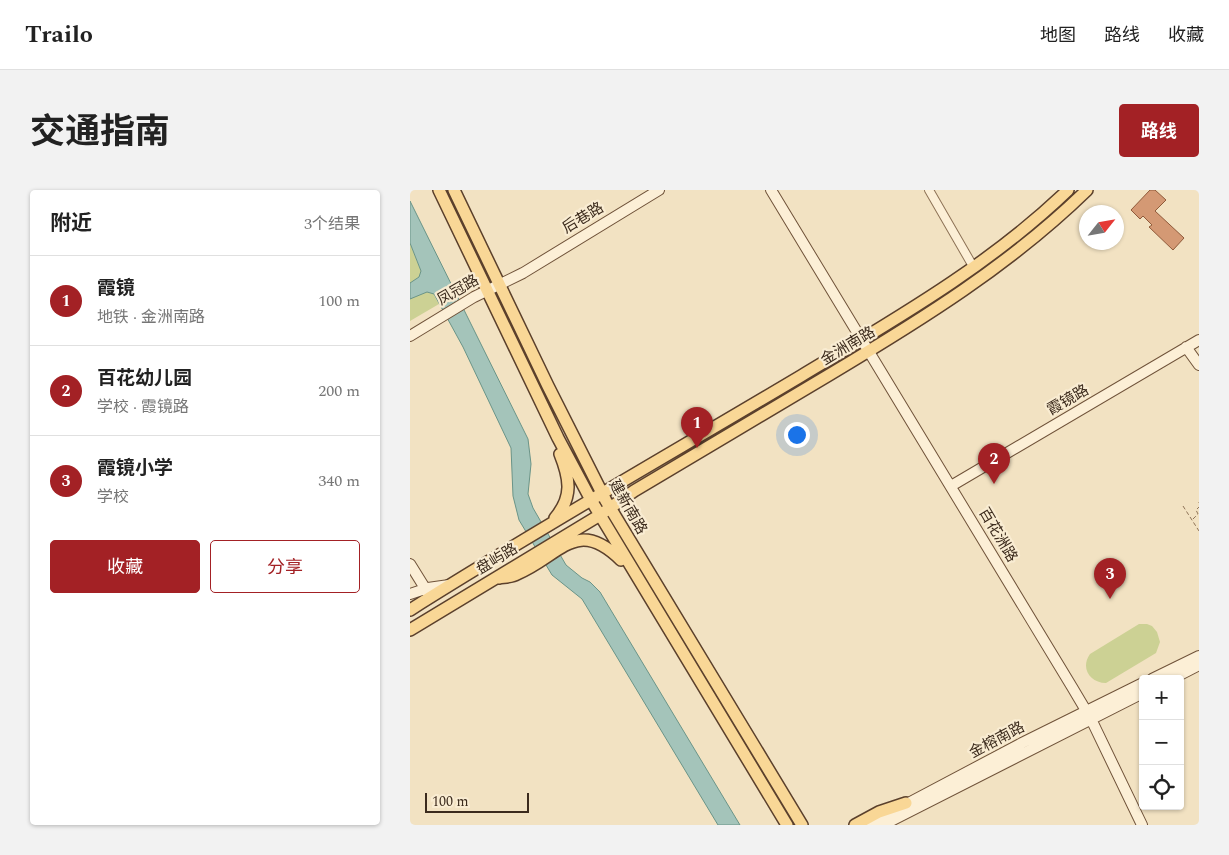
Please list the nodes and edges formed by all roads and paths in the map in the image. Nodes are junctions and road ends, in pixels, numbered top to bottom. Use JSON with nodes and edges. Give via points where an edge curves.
{"nodes":[{"id":1,"x":439,"y":190,"type":"edge"},
{"id":2,"x":454,"y":190,"type":"edge"},
{"id":3,"x":659,"y":190,"type":"edge"},
{"id":4,"x":771,"y":190,"type":"edge"},
{"id":5,"x":929,"y":190,"type":"edge"},
{"id":6,"x":1068,"y":190,"type":"edge"},
{"id":7,"x":1087,"y":190,"type":"edge"},
{"id":8,"x":974,"y":268,"type":"junction"},
{"id":9,"x":523,"y":273,"type":"joint"},
{"id":10,"x":499,"y":284,"type":"junction"},
{"id":11,"x":487,"y":290,"type":"junction"},
{"id":12,"x":410,"y":336,"type":"edge"},
{"id":13,"x":862,"y":339,"type":"junction"},
{"id":14,"x":1199,"y":340,"type":"edge"},
{"id":15,"x":1186,"y":348,"type":"junction"},
{"id":16,"x":869,"y":351,"type":"junction"},
{"id":17,"x":1199,"y":366,"type":"edge"},
{"id":18,"x":546,"y":412,"type":"junction"},
{"id":19,"x":951,"y":486,"type":"junction"},
{"id":20,"x":602,"y":493,"type":"junction"},
{"id":21,"x":591,"y":500,"type":"junction"},
{"id":22,"x":1183,"y":506,"type":"dead end"},
{"id":23,"x":610,"y":507,"type":"junction"},
{"id":24,"x":1199,"y":508,"type":"edge"},
{"id":25,"x":600,"y":515,"type":"junction"},
{"id":26,"x":1198,"y":515,"type":"edge"},
{"id":27,"x":1192,"y":520,"type":"junction"},
{"id":28,"x":546,"y":526,"type":"junction"},
{"id":29,"x":1199,"y":531,"type":"edge"},
{"id":30,"x":410,"y":564,"type":"edge"},
{"id":31,"x":633,"y":572,"type":"junction"},
{"id":32,"x":492,"y":579,"type":"junction"},
{"id":33,"x":428,"y":593,"type":"junction"},
{"id":34,"x":410,"y":594,"type":"edge"},
{"id":35,"x":410,"y":610,"type":"edge"},
{"id":36,"x":410,"y":630,"type":"edge"},
{"id":37,"x":1199,"y":656,"type":"edge"},
{"id":38,"x":1199,"y":665,"type":"edge"},
{"id":39,"x":1160,"y":675,"type":"edge"},
{"id":40,"x":1180,"y":675,"type":"edge"},
{"id":41,"x":1139,"y":686,"type":"edge"},
{"id":42,"x":1139,"y":695,"type":"edge"},
{"id":43,"x":1089,"y":715,"type":"junction"},
{"id":44,"x":906,"y":803,"type":"junction"},
{"id":45,"x":790,"y":806,"type":"junction"},
{"id":46,"x":787,"y":825,"type":"edge"},
{"id":47,"x":802,"y":825,"type":"edge"},
{"id":48,"x":813,"y":825,"type":"edge"},
{"id":49,"x":854,"y":825,"type":"edge"},
{"id":50,"x":867,"y":825,"type":"edge"},
{"id":51,"x":882,"y":825,"type":"edge"},
{"id":52,"x":1142,"y":825,"type":"edge"}],
"edges":[{"from":1,"to":11,"type":"main road","name":"建新南路"},
{"from":2,"to":10,"type":"main road","name":"建新南路"},
{"from":3,"to":9,"type":"street","name":"后巷路"},
{"from":4,"to":13,"type":"street","name":"百花洲路"},
{"from":5,"to":8,"type":"street"},
{"from":6,"to":8,"type":"main road","name":"金洲南路"},
{"from":7,"to":16,"type":"main road","name":"金洲南路","via":[[987,275]]},
{"from":8,"to":13,"type":"main road","name":"金洲南路"},
{"from":9,"to":10,"type":"street","name":"凤冠路"},
{"from":10,"to":11,"type":"street","name":"凤冠路"},
{"from":10,"to":20,"type":"main road","name":"建新南路"},
{"from":11,"to":12,"type":"street","name":"凤冠路"},
{"from":11,"to":18,"type":"main road","name":"建新南路"},
{"from":13,"to":16,"type":"street","name":"百花洲路"},
{"from":13,"to":20,"type":"main road","name":"金洲南路"},
{"from":14,"to":15,"type":"street","name":"霞镜路"},
{"from":15,"to":17,"type":"street"},
{"from":15,"to":19,"type":"street","name":"霞镜路"},
{"from":16,"to":19,"type":"street","name":"百花洲路"},
{"from":16,"to":23,"type":"main road","name":"金洲南路"},
{"from":18,"to":21,"type":"main road","name":"建新南路"},
{"from":18,"to":28,"type":"main road","via":[[568,486],[560,513]]},
{"from":19,"to":43,"type":"street","name":"百花洲路"},
{"from":20,"to":21,"type":"main road","name":"金洲南路"},
{"from":20,"to":23,"type":"main road","name":"建新南路"},
{"from":21,"to":25,"type":"main road","name":"建新南路"},
{"from":21,"to":28,"type":"main road","name":"盘屿路"},
{"from":22,"to":27,"type":"path"},
{"from":23,"to":25,"type":"main road","name":"金洲南路"},
{"from":23,"to":45,"type":"main road","name":"建新南路"},
{"from":24,"to":26,"type":"path","via":[[1196,510]]},
{"from":25,"to":31,"type":"main road","name":"建新南路"},
{"from":25,"to":32,"type":"main road","name":"盘屿路"},
{"from":26,"to":27,"type":"path"},
{"from":27,"to":29,"type":"path"},
{"from":28,"to":33,"type":"main road","name":"盘屿路","via":[[450,585]]},
{"from":30,"to":33,"type":"street"},
{"from":31,"to":32,"type":"main road","via":[[606,546],[584,539],[568,544],[516,575]]},
{"from":31,"to":46,"type":"main road","name":"建新南路"},
{"from":32,"to":36,"type":"main road","name":"盘屿路"},
{"from":33,"to":34,"type":"street"},
{"from":33,"to":35,"type":"main road","name":"盘屿路"},
{"from":37,"to":39,"type":"street"},
{"from":38,"to":40,"type":"street"},
{"from":41,"to":43,"type":"street","name":"金榕南路"},
{"from":42,"to":43,"type":"street","name":"金榕南路"},
{"from":43,"to":44,"type":"street","name":"金榕南路"},
{"from":43,"to":51,"type":"street","name":"金榕南路"},
{"from":43,"to":52,"type":"street","name":"百花洲路"},
{"from":44,"to":49,"type":"main road"},
{"from":44,"to":50,"type":"street","name":"金榕南路"},
{"from":45,"to":47,"type":"main road","name":"建新南路"},
{"from":45,"to":48,"type":"main road"}]}
